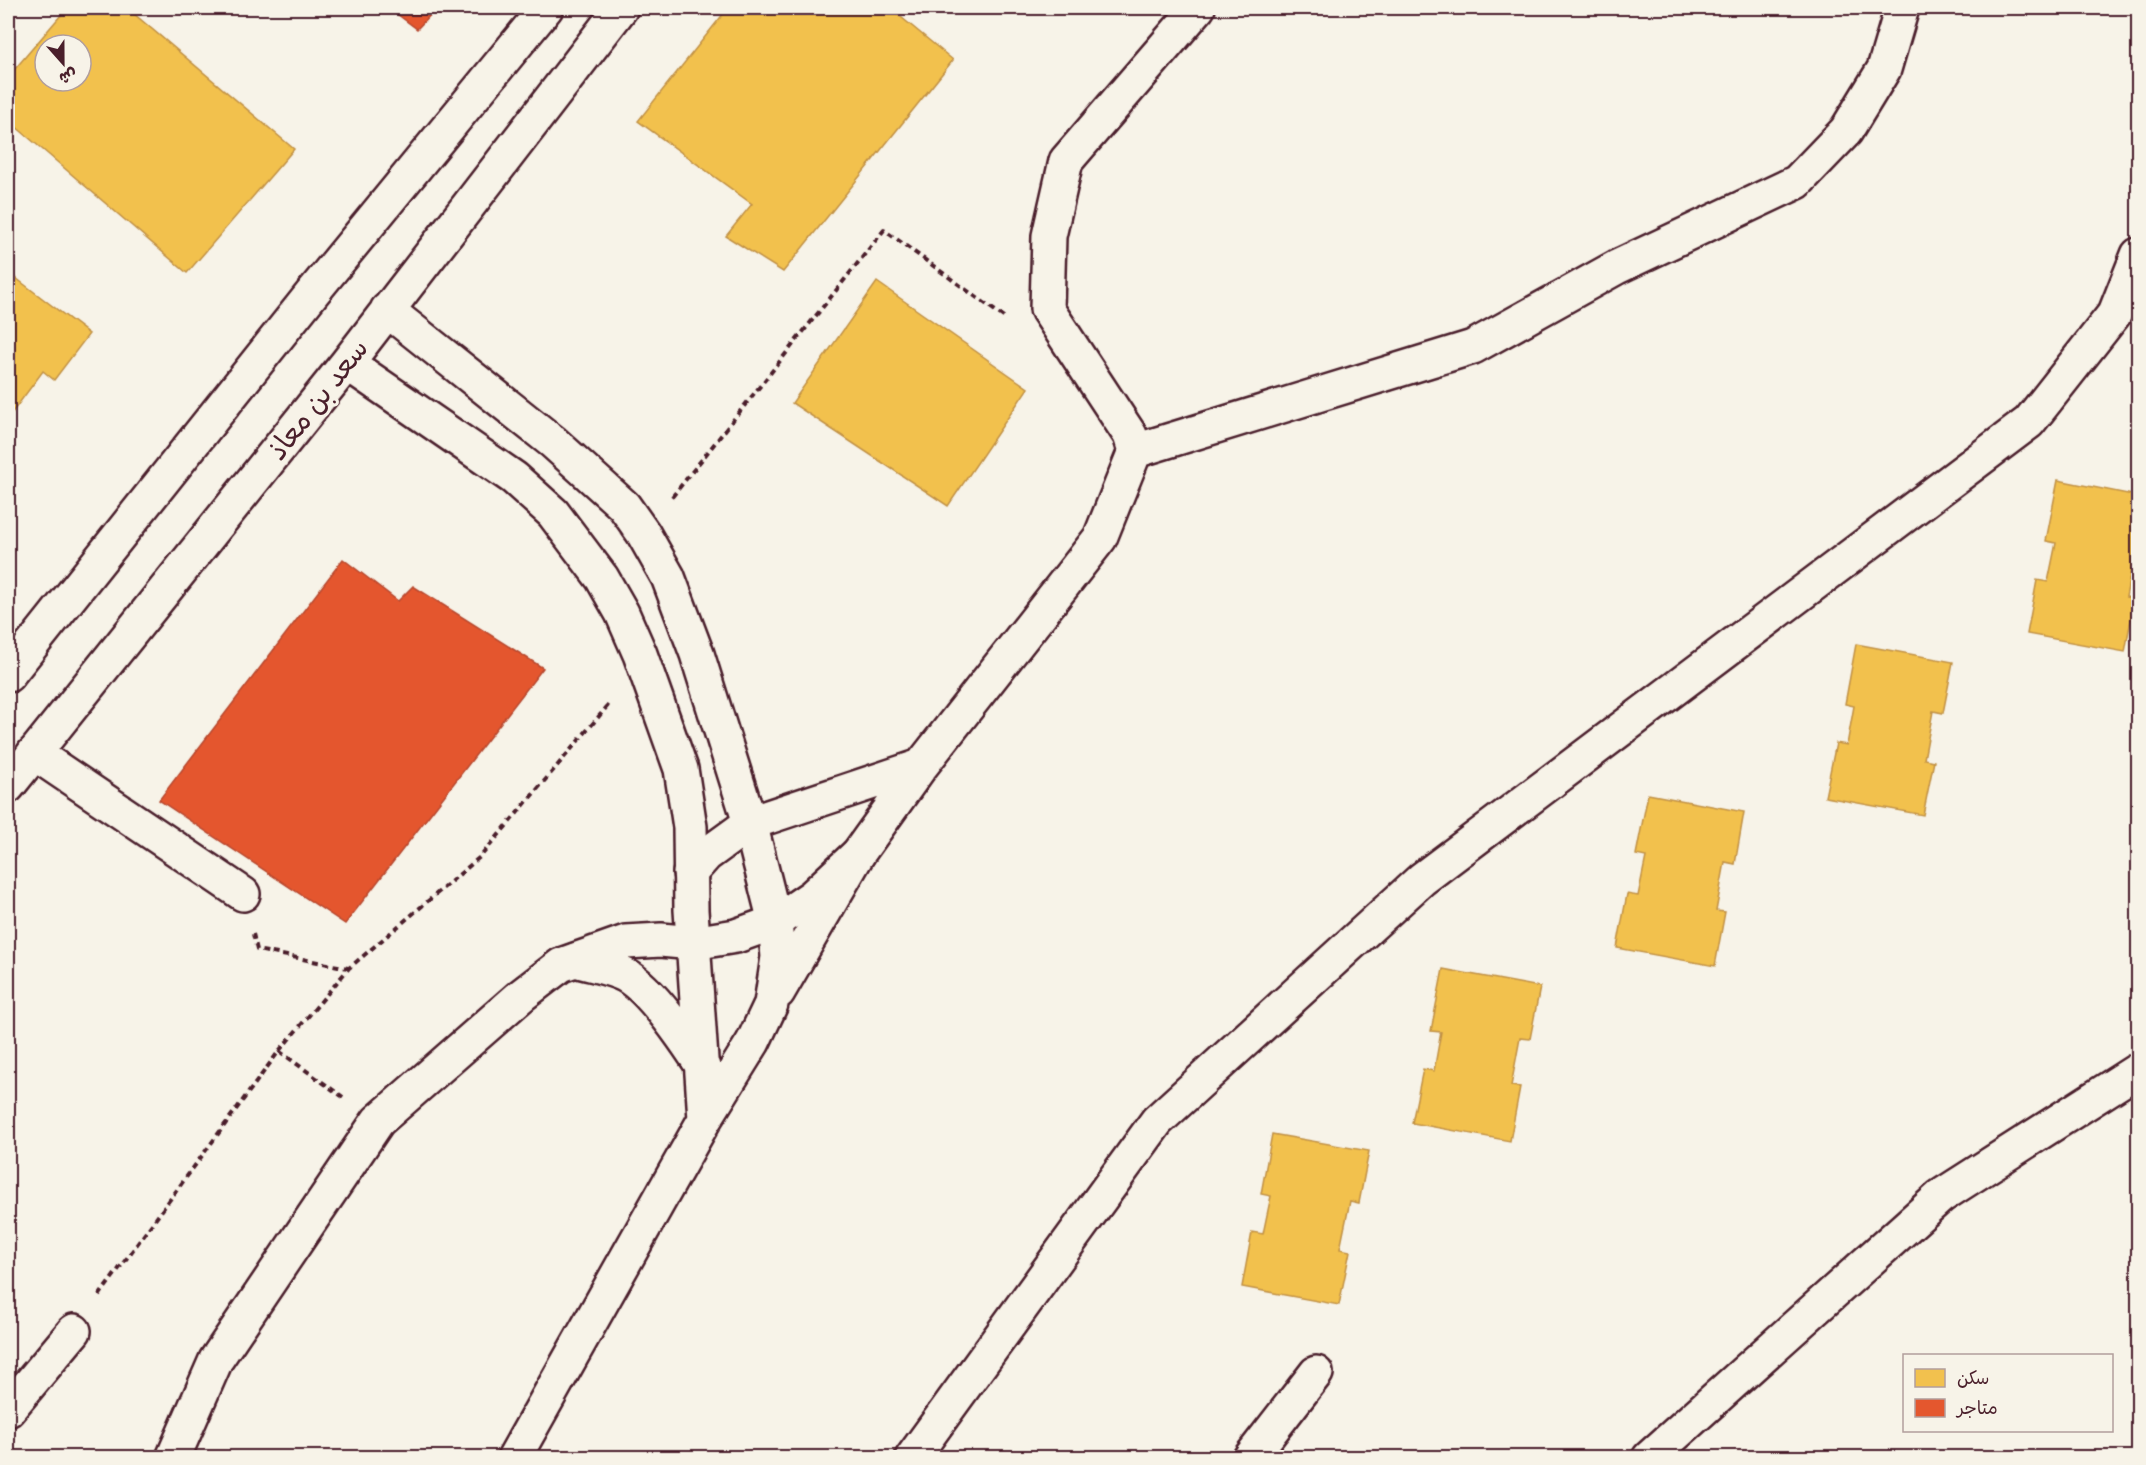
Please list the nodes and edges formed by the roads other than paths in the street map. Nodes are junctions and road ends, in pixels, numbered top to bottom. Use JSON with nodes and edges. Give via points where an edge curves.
{"nodes":[{"id":1,"x":546,"y":8,"type":"edge"},
{"id":2,"x":621,"y":8,"type":"edge"},
{"id":3,"x":1198,"y":8,"type":"edge"},
{"id":4,"x":1902,"y":8,"type":"edge"},
{"id":5,"x":2139,"y":255,"type":"edge"},
{"id":6,"x":387,"y":310,"type":"junction"},
{"id":7,"x":347,"y":363,"type":"junction"},
{"id":8,"x":1135,"y":451,"type":"junction"},
{"id":9,"x":8,"y":675,"type":"edge"},
{"id":10,"x":34,"y":753,"type":"junction"},
{"id":11,"x":921,"y":766,"type":"junction"},
{"id":12,"x":8,"y":786,"type":"edge"},
{"id":13,"x":750,"y":823,"type":"junction"},
{"id":14,"x":858,"y":854,"type":"junction"},
{"id":15,"x":690,"y":873,"type":"junction"},
{"id":16,"x":243,"y":894,"type":"dead end"},
{"id":17,"x":775,"y":922,"type":"junction"},
{"id":18,"x":693,"y":943,"type":"junction"},
{"id":19,"x":576,"y":960,"type":"junction"},
{"id":20,"x":771,"y":1004,"type":"junction"},
{"id":21,"x":704,"y":1068,"type":"junction"},
{"id":22,"x":2139,"y":1070,"type":"edge"},
{"id":23,"x":705,"y":1119,"type":"junction"},
{"id":24,"x":74,"y":1331,"type":"road end"},
{"id":25,"x":1316,"y":1373,"type":"dead end"},
{"id":26,"x":8,"y":1410,"type":"edge"},
{"id":27,"x":173,"y":1458,"type":"edge"},
{"id":28,"x":514,"y":1458,"type":"edge"},
{"id":29,"x":912,"y":1458,"type":"edge"},
{"id":30,"x":1250,"y":1458,"type":"edge"},
{"id":31,"x":1649,"y":1458,"type":"edge"}],
"edges":[{"from":1,"to":9,"type":"street"},
{"from":2,"to":6,"type":"street","name":"سعد بن معاذ"},
{"from":3,"to":8,"type":"street","via":[[1066,161],[1049,236],[1047,309],[1130,435]]},
{"from":4,"to":8,"type":"street","via":[[1884,69],[1846,131],[1797,182],[1617,267],[1473,347]]},
{"from":5,"to":29,"type":"street","via":[[2115,313],[2029,422],[1422,879],[1157,1121]]},
{"from":6,"to":7,"type":"street","name":"سعد بن معاذ"},
{"from":6,"to":13,"type":"street","via":[[553,442],[624,507],[643,533],[668,577],[684,617]]},
{"from":7,"to":10,"type":"street","name":"سعد بن معاذ"},
{"from":7,"to":15,"type":"street","via":[[514,478],[552,513],[602,578],[640,654],[681,769],[690,827]]},
{"from":8,"to":11,"type":"street","via":[[1101,538]]},
{"from":10,"to":12,"type":"street","name":"سعد بن معاذ"},
{"from":10,"to":16,"type":"street"},
{"from":11,"to":13,"type":"street"},
{"from":11,"to":14,"type":"street"},
{"from":13,"to":15,"type":"street","via":[[712,849]]},
{"from":13,"to":17,"type":"street"},
{"from":14,"to":17,"type":"street","via":[[813,896]]},
{"from":14,"to":20,"type":"street"},
{"from":15,"to":18,"type":"street"},
{"from":17,"to":18,"type":"street","via":[[736,936]]},
{"from":17,"to":20,"type":"street","via":[[778,957]]},
{"from":18,"to":19,"type":"street","via":[[626,942]]},
{"from":18,"to":21,"type":"street"},
{"from":19,"to":21,"type":"street","via":[[626,975],[656,1003]]},
{"from":19,"to":27,"type":"street","via":[[561,965],[522,995],[378,1121],[216,1360]]},
{"from":20,"to":23,"type":"street","via":[[753,1042]]},
{"from":21,"to":23,"type":"street"},
{"from":22,"to":31,"type":"street","via":[[1941,1196]]},
{"from":23,"to":28,"type":"street"},
{"from":24,"to":26,"type":"street"},
{"from":25,"to":30,"type":"street"}]}
